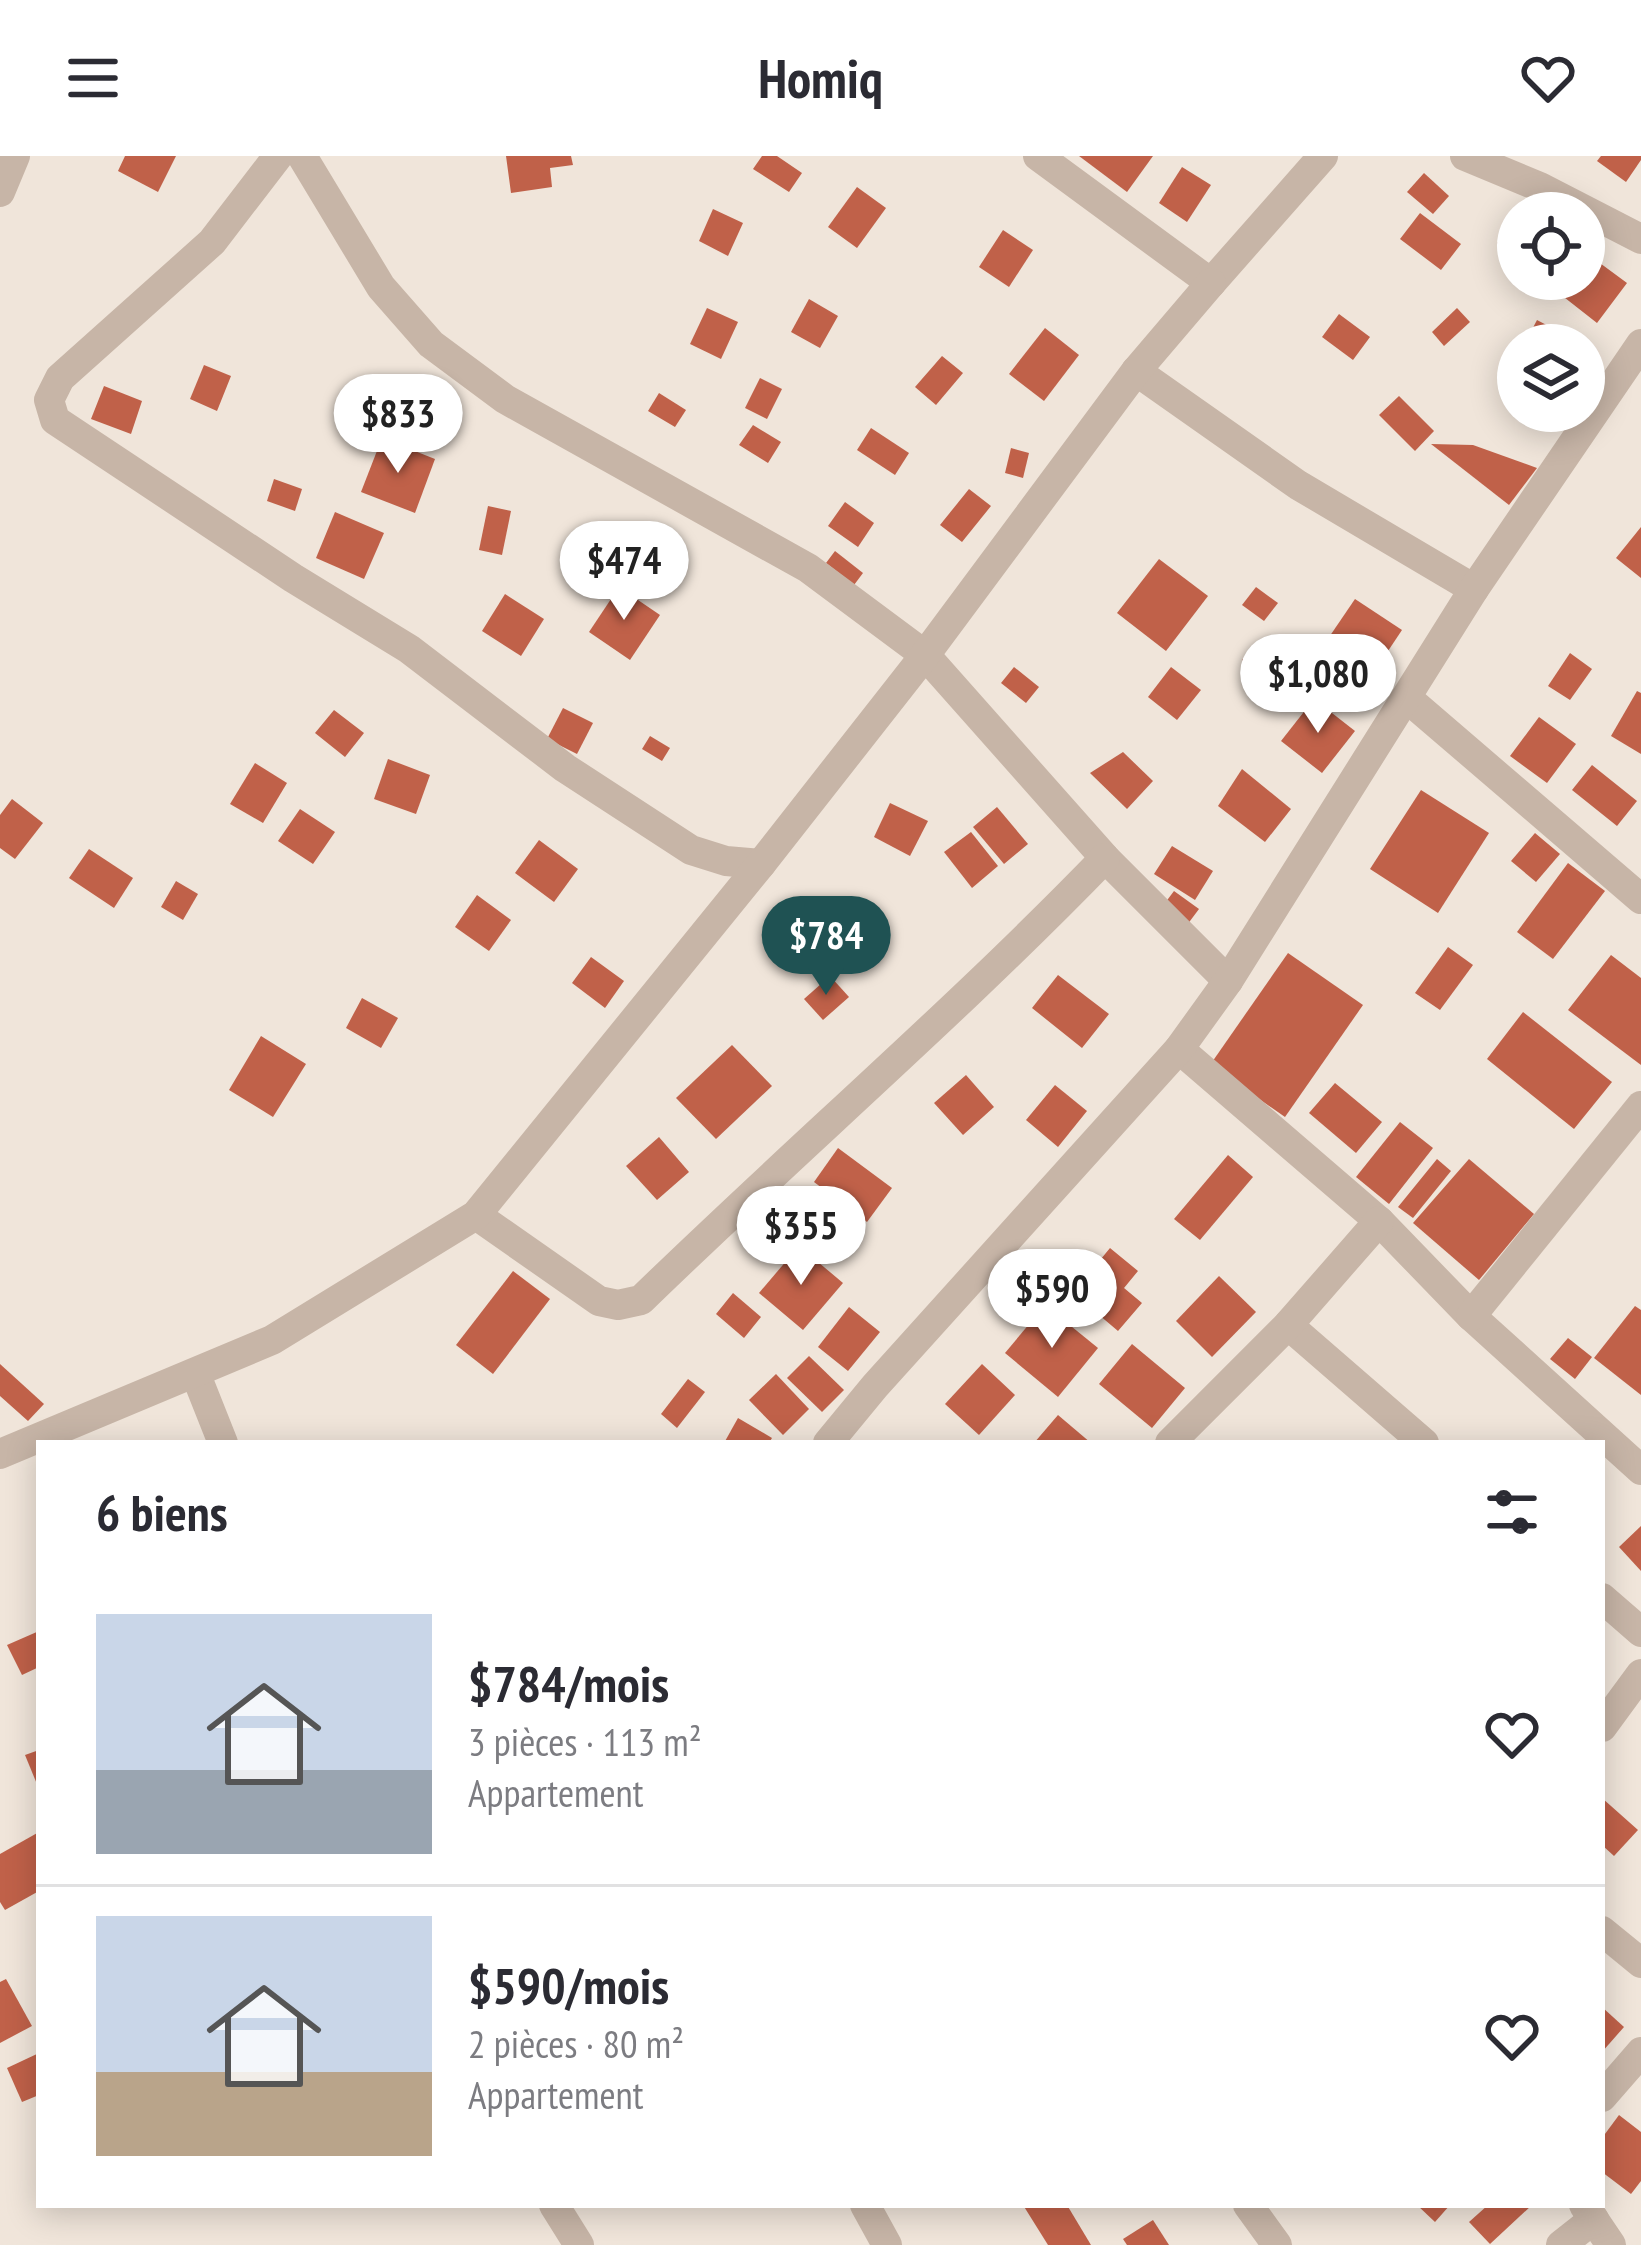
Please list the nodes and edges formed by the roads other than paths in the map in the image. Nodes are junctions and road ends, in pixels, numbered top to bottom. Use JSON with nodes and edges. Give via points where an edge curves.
{"nodes":[{"id":1,"x":15,"y":156,"type":"edge"},
{"id":2,"x":278,"y":156,"type":"edge"},
{"id":3,"x":302,"y":156,"type":"edge"},
{"id":4,"x":1038,"y":156,"type":"edge"},
{"id":5,"x":1323,"y":156,"type":"edge"},
{"id":6,"x":1465,"y":156,"type":"edge"},
{"id":7,"x":0,"y":192,"type":"edge"},
{"id":8,"x":1641,"y":239,"type":"edge"},
{"id":9,"x":1211,"y":283,"type":"junction"},
{"id":10,"x":1641,"y":344,"type":"edge"},
{"id":11,"x":1136,"y":370,"type":"junction"},
{"id":12,"x":1474,"y":589,"type":"junction"},
{"id":13,"x":925,"y":655,"type":"junction"},
{"id":14,"x":1408,"y":699,"type":"junction"},
{"id":15,"x":1105,"y":858,"type":"junction"},
{"id":16,"x":760,"y":864,"type":"junction"},
{"id":17,"x":1641,"y":899,"type":"edge"},
{"id":18,"x":1228,"y":980,"type":"junction"},
{"id":19,"x":1179,"y":1049,"type":"junction"},
{"id":20,"x":1641,"y":1106,"type":"edge"},
{"id":21,"x":476,"y":1215,"type":"junction"},
{"id":22,"x":1379,"y":1221,"type":"junction"},
{"id":23,"x":1471,"y":1316,"type":"junction"},
{"id":24,"x":1288,"y":1325,"type":"junction"},
{"id":25,"x":196,"y":1375,"type":"junction"},
{"id":26,"x":222,"y":1440,"type":"edge"},
{"id":27,"x":830,"y":1440,"type":"edge"},
{"id":28,"x":1172,"y":1440,"type":"edge"},
{"id":29,"x":1421,"y":1440,"type":"edge"},
{"id":30,"x":0,"y":1454,"type":"edge"},
{"id":31,"x":1641,"y":1470,"type":"edge"},
{"id":32,"x":1605,"y":1601,"type":"edge"},
{"id":33,"x":1641,"y":1632,"type":"edge"},
{"id":34,"x":1641,"y":1674,"type":"edge"},
{"id":35,"x":1605,"y":1723,"type":"edge"},
{"id":36,"x":1605,"y":1934,"type":"edge"},
{"id":37,"x":1641,"y":1964,"type":"edge"},
{"id":38,"x":1641,"y":2052,"type":"edge"},
{"id":39,"x":1605,"y":2094,"type":"edge"},
{"id":40,"x":556,"y":2208,"type":"edge"},
{"id":41,"x":867,"y":2208,"type":"edge"},
{"id":42,"x":1250,"y":2208,"type":"edge"},
{"id":43,"x":1596,"y":2223,"type":"edge"},
{"id":44,"x":579,"y":2245,"type":"edge"},
{"id":45,"x":886,"y":2245,"type":"edge"},
{"id":46,"x":1277,"y":2245,"type":"edge"},
{"id":47,"x":1561,"y":2245,"type":"edge"}],
"edges":[{"from":1,"to":7,"type":"street"},
{"from":2,"to":16,"type":"street","via":[[212,242],[60,378],[49,400],[55,420],[409,650],[565,768],[691,850]]},
{"from":3,"to":13,"type":"street","via":[[381,286],[431,344],[505,399],[808,568]]},
{"from":4,"to":9,"type":"street"},
{"from":5,"to":9,"type":"street"},
{"from":6,"to":8,"type":"street"},
{"from":9,"to":11,"type":"street"},
{"from":10,"to":12,"type":"street"},
{"from":11,"to":12,"type":"street","via":[[1298,484]]},
{"from":11,"to":13,"type":"street"},
{"from":12,"to":14,"type":"street"},
{"from":13,"to":15,"type":"street"},
{"from":13,"to":16,"type":"street"},
{"from":14,"to":17,"type":"street"},
{"from":14,"to":18,"type":"street"},
{"from":15,"to":18,"type":"street"},
{"from":15,"to":21,"type":"street","via":[[641,1300],[599,1301]]},
{"from":16,"to":21,"type":"street"},
{"from":18,"to":19,"type":"street"},
{"from":19,"to":22,"type":"street"},
{"from":19,"to":27,"type":"street"},
{"from":20,"to":23,"type":"street"},
{"from":21,"to":25,"type":"street","via":[[272,1340]]},
{"from":22,"to":23,"type":"street"},
{"from":22,"to":24,"type":"street"},
{"from":23,"to":31,"type":"street"},
{"from":24,"to":28,"type":"street"},
{"from":24,"to":29,"type":"street"},
{"from":25,"to":26,"type":"street"},
{"from":25,"to":30,"type":"street"},
{"from":32,"to":33,"type":"street"},
{"from":34,"to":35,"type":"street"},
{"from":36,"to":37,"type":"street"},
{"from":38,"to":39,"type":"street"},
{"from":40,"to":44,"type":"street"},
{"from":41,"to":45,"type":"street"},
{"from":42,"to":46,"type":"street"},
{"from":43,"to":47,"type":"street"}]}
